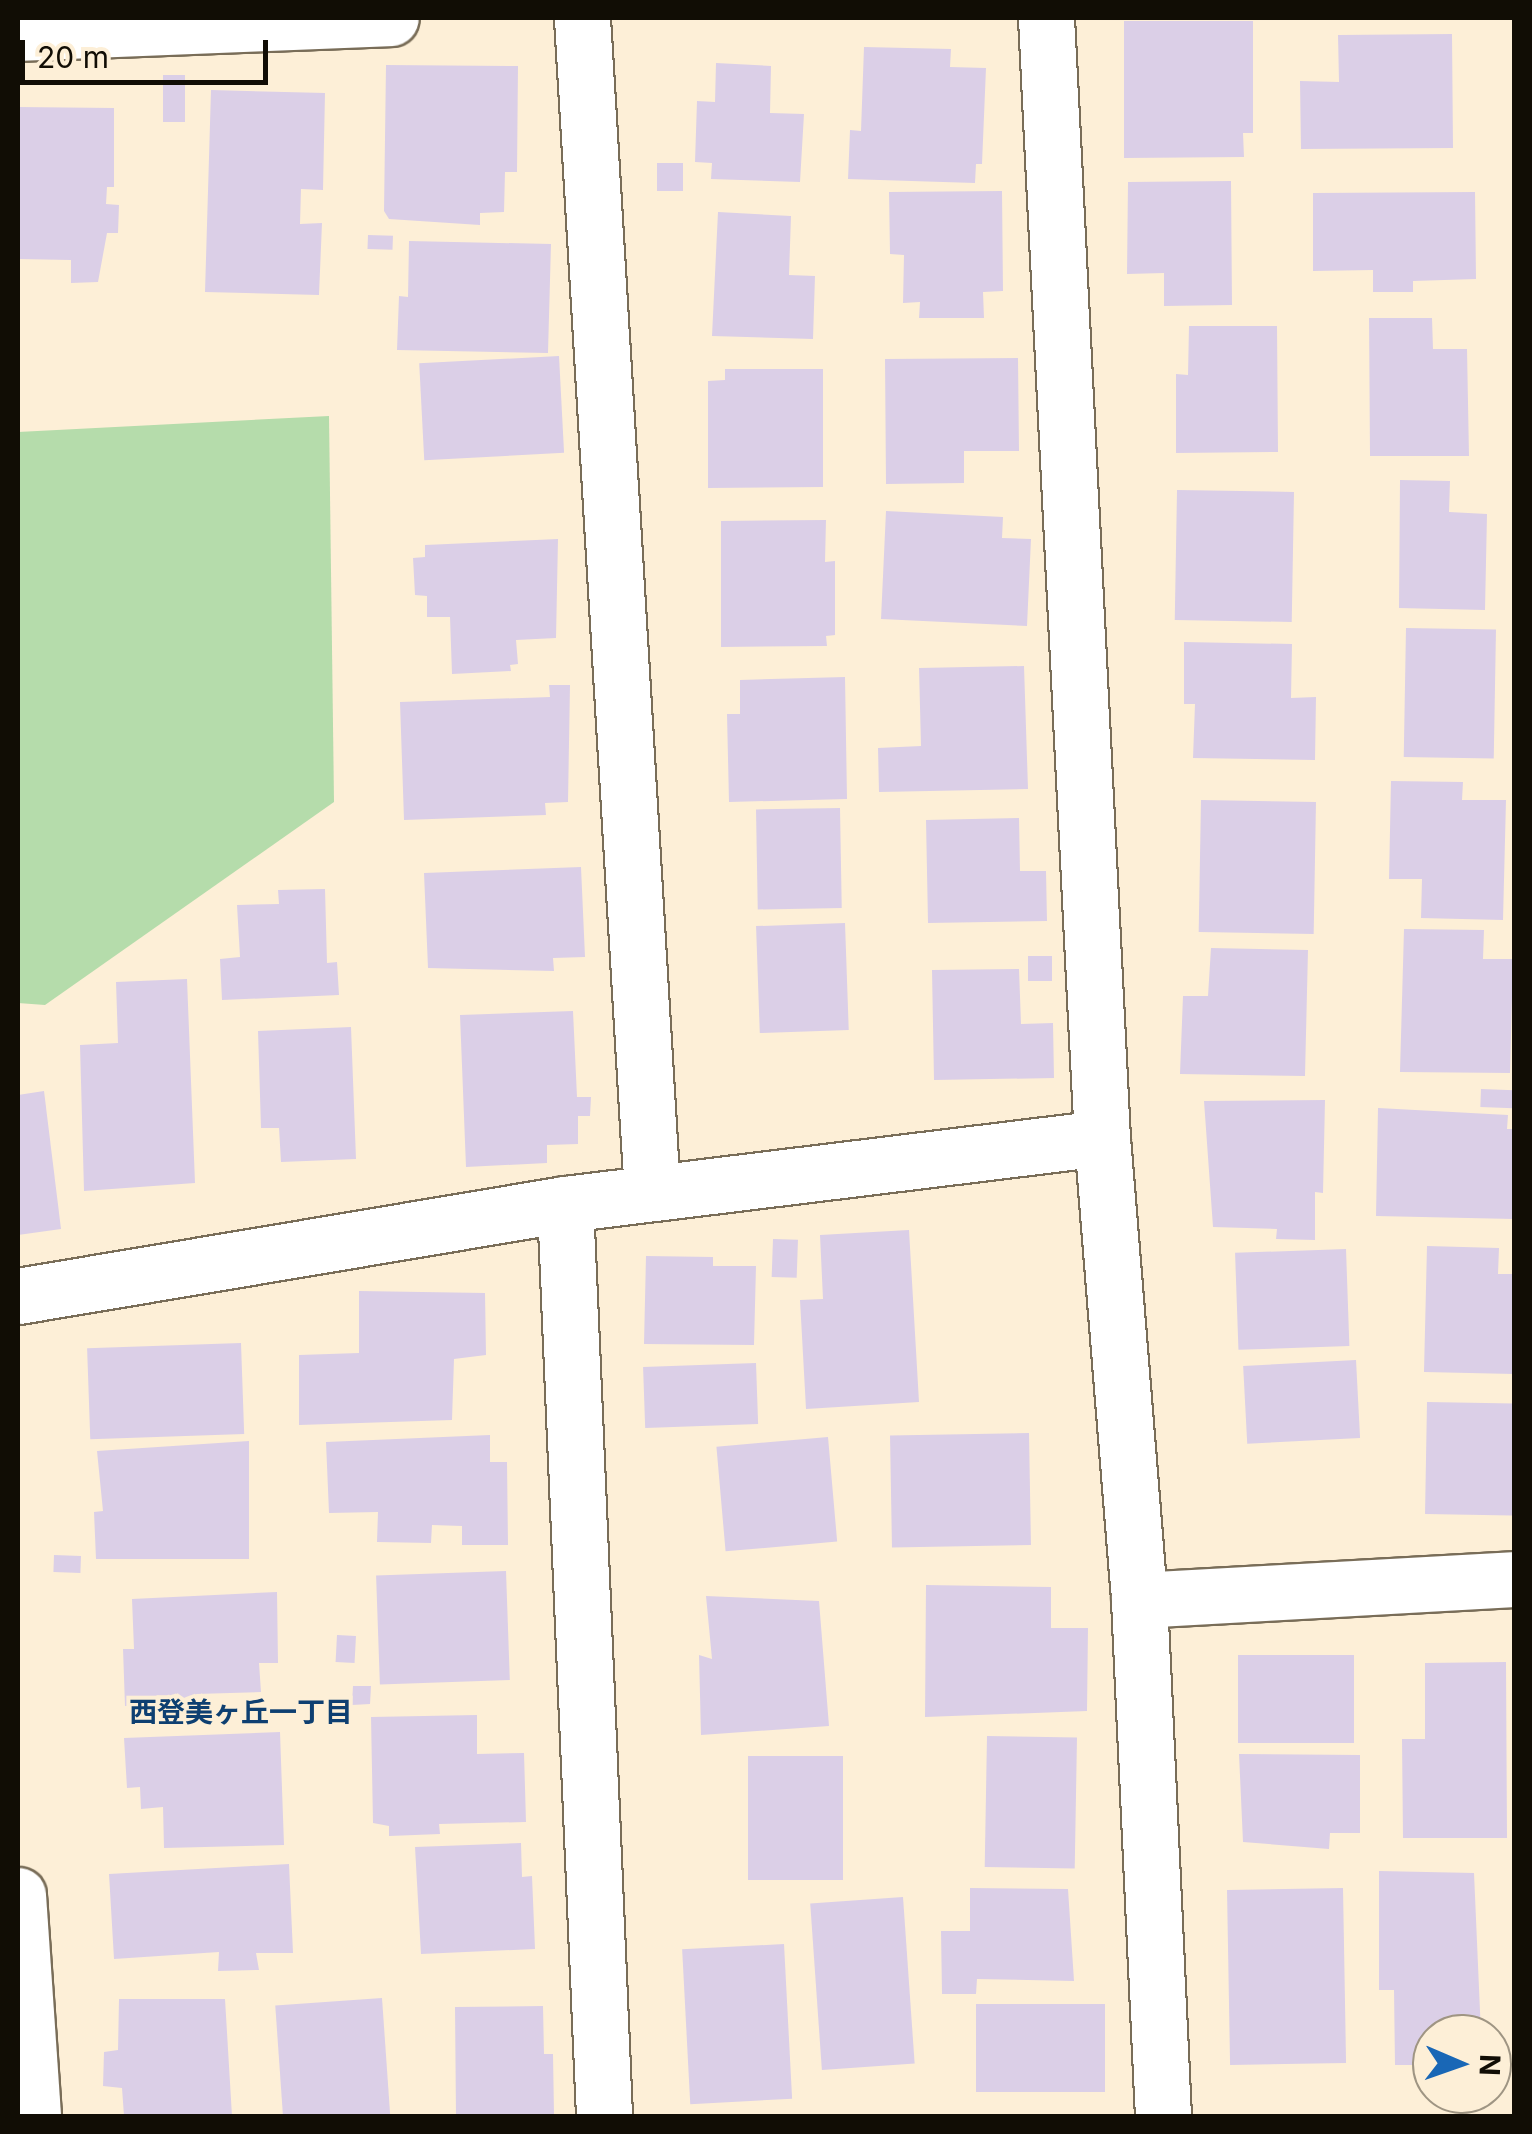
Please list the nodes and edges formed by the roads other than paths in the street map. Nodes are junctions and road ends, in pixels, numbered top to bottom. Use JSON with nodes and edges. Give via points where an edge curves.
{"nodes":[{"id":1,"x":391,"y":18,"type":"edge"},
{"id":2,"x":582,"y":18,"type":"edge"},
{"id":3,"x":1046,"y":18,"type":"edge"},
{"id":4,"x":172,"y":20,"type":"edge"},
{"id":5,"x":18,"y":33,"type":"edge"},
{"id":6,"x":1102,"y":1138,"type":"junction"},
{"id":7,"x":652,"y":1192,"type":"junction"},
{"id":8,"x":565,"y":1204,"type":"junction"},
{"id":9,"x":18,"y":1296,"type":"edge"},
{"id":10,"x":1514,"y":1579,"type":"edge"},
{"id":11,"x":1138,"y":1600,"type":"junction"},
{"id":12,"x":18,"y":1895,"type":"edge"},
{"id":13,"x":32,"y":2116,"type":"edge"},
{"id":14,"x":604,"y":2116,"type":"edge"},
{"id":15,"x":1163,"y":2116,"type":"edge"}],
"edges":[{"from":1,"to":4,"type":"street"},
{"from":2,"to":7,"type":"street"},
{"from":3,"to":6,"type":"street"},
{"from":4,"to":5,"type":"street"},
{"from":6,"to":7,"type":"street"},
{"from":6,"to":11,"type":"street"},
{"from":7,"to":8,"type":"street"},
{"from":8,"to":9,"type":"street"},
{"from":8,"to":14,"type":"street"},
{"from":10,"to":11,"type":"street"},
{"from":11,"to":15,"type":"street"},
{"from":12,"to":13,"type":"street"}]}
